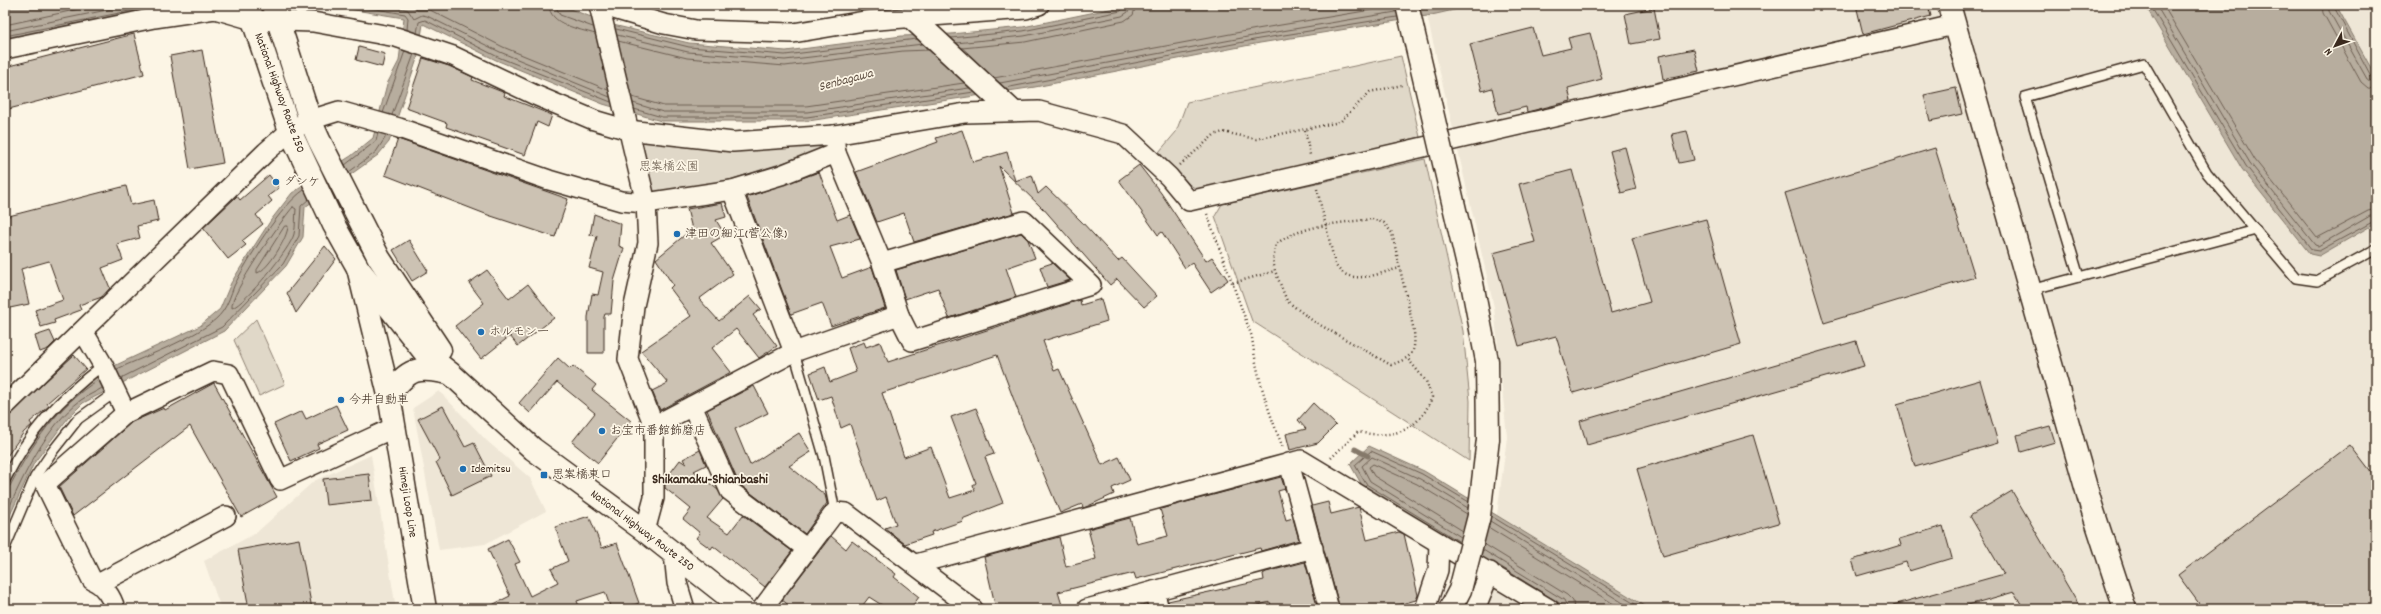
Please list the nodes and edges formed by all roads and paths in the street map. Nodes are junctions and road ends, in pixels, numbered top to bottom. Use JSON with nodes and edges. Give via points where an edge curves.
{"nodes":[{"id":1,"x":599,"y":5,"type":"edge"},
{"id":2,"x":1407,"y":5,"type":"edge"},
{"id":3,"x":1030,"y":6,"type":"edge"},
{"id":4,"x":251,"y":12,"type":"edge"},
{"id":5,"x":276,"y":13,"type":"edge"},
{"id":6,"x":1951,"y":15,"type":"edge"},
{"id":7,"x":912,"y":18,"type":"junction"},
{"id":8,"x":5,"y":49,"type":"edge"},
{"id":9,"x":1402,"y":85,"type":"dead end"},
{"id":10,"x":1011,"y":110,"type":"junction"},
{"id":11,"x":310,"y":120,"type":"junction"},
{"id":12,"x":628,"y":130,"type":"junction"},
{"id":13,"x":1305,"y":130,"type":"junction"},
{"id":14,"x":290,"y":131,"type":"junction"},
{"id":15,"x":835,"y":144,"type":"junction"},
{"id":16,"x":1314,"y":172,"type":"junction"},
{"id":17,"x":1169,"y":177,"type":"junction"},
{"id":18,"x":732,"y":190,"type":"junction"},
{"id":19,"x":1198,"y":198,"type":"junction"},
{"id":20,"x":646,"y":203,"type":"junction"},
{"id":21,"x":1326,"y":226,"type":"junction"},
{"id":22,"x":2256,"y":230,"type":"junction"},
{"id":23,"x":2376,"y":249,"type":"edge"},
{"id":24,"x":379,"y":258,"type":"junction"},
{"id":25,"x":882,"y":263,"type":"junction"},
{"id":26,"x":358,"y":268,"type":"junction"},
{"id":27,"x":1400,"y":268,"type":"junction"},
{"id":28,"x":1275,"y":271,"type":"junction"},
{"id":29,"x":2079,"y":277,"type":"junction"},
{"id":30,"x":1233,"y":283,"type":"junction"},
{"id":31,"x":2030,"y":290,"type":"junction"},
{"id":32,"x":382,"y":298,"type":"junction"},
{"id":33,"x":899,"y":314,"type":"junction"},
{"id":34,"x":84,"y":331,"type":"junction"},
{"id":35,"x":794,"y":352,"type":"junction"},
{"id":36,"x":1408,"y":359,"type":"junction"},
{"id":37,"x":103,"y":365,"type":"junction"},
{"id":38,"x":450,"y":373,"type":"junction"},
{"id":39,"x":389,"y":395,"type":"junction"},
{"id":40,"x":110,"y":396,"type":"dead end"},
{"id":41,"x":5,"y":406,"type":"edge"},
{"id":42,"x":692,"y":406,"type":"junction"},
{"id":43,"x":126,"y":413,"type":"junction"},
{"id":44,"x":654,"y":426,"type":"junction"},
{"id":45,"x":395,"y":428,"type":"junction"},
{"id":46,"x":1289,"y":463,"type":"junction"},
{"id":47,"x":1320,"y":472,"type":"junction"},
{"id":48,"x":5,"y":480,"type":"edge"},
{"id":49,"x":835,"y":512,"type":"junction"},
{"id":50,"x":226,"y":516,"type":"dead end"},
{"id":51,"x":645,"y":531,"type":"junction"},
{"id":52,"x":1440,"y":543,"type":"junction"},
{"id":53,"x":5,"y":548,"type":"edge"},
{"id":54,"x":1313,"y":548,"type":"junction"},
{"id":55,"x":807,"y":549,"type":"junction"},
{"id":56,"x":674,"y":554,"type":"junction"},
{"id":57,"x":916,"y":564,"type":"junction"},
{"id":58,"x":1490,"y":572,"type":"junction"},
{"id":59,"x":100,"y":583,"type":"junction"},
{"id":60,"x":1154,"y":591,"type":"junction"},
{"id":61,"x":115,"y":609,"type":"edge"},
{"id":62,"x":425,"y":609,"type":"edge"},
{"id":63,"x":685,"y":609,"type":"edge"},
{"id":64,"x":744,"y":609,"type":"edge"},
{"id":65,"x":762,"y":609,"type":"edge"},
{"id":66,"x":973,"y":609,"type":"edge"},
{"id":67,"x":1087,"y":609,"type":"edge"},
{"id":68,"x":1159,"y":609,"type":"edge"},
{"id":69,"x":1329,"y":609,"type":"edge"},
{"id":70,"x":1425,"y":609,"type":"edge"},
{"id":71,"x":1450,"y":609,"type":"edge"},
{"id":72,"x":1475,"y":609,"type":"edge"},
{"id":73,"x":1549,"y":609,"type":"edge"},
{"id":74,"x":2125,"y":609,"type":"edge"}],
"edges":[{"from":1,"to":7,"type":"street","via":[[664,24],[725,32],[793,33],[864,21]]},
{"from":1,"to":12,"type":"street"},
{"from":2,"to":71,"type":"main road","bridge":true,"via":[[1472,283],[1487,361],[1488,439],[1479,516],[1460,590]]},
{"from":3,"to":7,"type":"street"},
{"from":4,"to":5,"type":"street"},
{"from":4,"to":8,"type":"street","via":[[204,9]]},
{"from":4,"to":14,"type":"main road","name":"National Highway Route 250"},
{"from":5,"to":11,"type":"main road","name":"National Highway Route 250"},
{"from":5,"to":12,"type":"street","via":[[396,37],[425,46],[453,56],[574,112]]},
{"from":6,"to":16,"type":"street"},
{"from":6,"to":31,"type":"main road"},
{"from":7,"to":10,"type":"main road"},
{"from":9,"to":13,"type":"path","via":[[1370,92],[1340,122]]},
{"from":10,"to":15,"type":"street","via":[[965,113]]},
{"from":10,"to":17,"type":"street","via":[[1039,111],[1123,134]]},
{"from":11,"to":14,"type":"street"},
{"from":11,"to":20,"type":"street","via":[[339,111],[399,128],[620,202]]},
{"from":11,"to":24,"type":"main road","name":"National Highway Route 250"},
{"from":12,"to":15,"type":"street","via":[[733,142]]},
{"from":12,"to":20,"type":"street"},
{"from":13,"to":16,"type":"path"},
{"from":13,"to":17,"type":"path","via":[[1256,139],[1223,132],[1214,135]]},
{"from":14,"to":26,"type":"main road","name":"National Highway Route 250"},
{"from":14,"to":34,"type":"street"},
{"from":15,"to":18,"type":"street","via":[[781,175]]},
{"from":15,"to":25,"type":"street"},
{"from":16,"to":19,"type":"street"},
{"from":16,"to":21,"type":"path"},
{"from":17,"to":19,"type":"street","via":[[1189,200]]},
{"from":18,"to":20,"type":"street"},
{"from":18,"to":35,"type":"street"},
{"from":19,"to":30,"type":"path","via":[[1211,221]]},
{"from":20,"to":44,"type":"street","via":[[648,243],[634,306],[628,359]]},
{"from":21,"to":27,"type":"path","via":[[1372,218],[1384,222],[1392,234]]},
{"from":21,"to":27,"type":"path","via":[[1335,264],[1347,277],[1356,278]]},
{"from":21,"to":28,"type":"path","via":[[1285,238],[1276,244],[1273,260]]},
{"from":22,"to":23,"type":"lane","via":[[2296,278],[2317,281]]},
{"from":22,"to":29,"type":"lane"},
{"from":22,"to":29,"type":"lane","via":[[2208,174],[2144,64],[2025,97]]},
{"from":24,"to":32,"type":"main road","name":"Himeji Loop Line"},
{"from":24,"to":38,"type":"main road","name":"National Highway Route 250","via":[[440,350]]},
{"from":25,"to":33,"type":"street"},
{"from":25,"to":33,"type":"street","via":[[1024,221],[1091,285],[912,341]]},
{"from":26,"to":32,"type":"main road","name":"National Highway Route 250"},
{"from":26,"to":39,"type":"main road","name":"Himeji Loop Line"},
{"from":27,"to":36,"type":"path","via":[[1415,347]]},
{"from":28,"to":30,"type":"path"},
{"from":28,"to":36,"type":"path","via":[[1287,301],[1313,320],[1391,366]]},
{"from":29,"to":31,"type":"lane"},
{"from":30,"to":46,"type":"path","via":[[1252,337],[1270,415]]},
{"from":31,"to":74,"type":"main road","via":[[2091,505]]},
{"from":32,"to":38,"type":"main road","name":"National Highway Route 250","via":[[426,354]]},
{"from":32,"to":39,"type":"main road","name":"Himeji Loop Line"},
{"from":33,"to":35,"type":"street"},
{"from":34,"to":37,"type":"street"},
{"from":34,"to":41,"type":"street"},
{"from":35,"to":42,"type":"street"},
{"from":35,"to":49,"type":"lane","via":[[824,456]]},
{"from":36,"to":47,"type":"path","via":[[1426,381],[1432,397],[1427,411],[1408,429],[1386,436],[1358,432]]},
{"from":37,"to":43,"type":"street"},
{"from":37,"to":48,"type":"lane","via":[[72,389],[51,410],[20,451]]},
{"from":38,"to":39,"type":"main road","via":[[427,368],[416,369],[401,378]]},
{"from":38,"to":51,"type":"main road","name":"National Highway Route 250","via":[[533,449]]},
{"from":39,"to":45,"type":"main road","name":"Himeji Loop Line"},
{"from":40,"to":53,"type":"lane","via":[[78,419],[52,452],[35,477]]},
{"from":42,"to":44,"type":"street"},
{"from":42,"to":55,"type":"street","via":[[730,490]]},
{"from":43,"to":45,"type":"street","via":[[214,371],[229,374],[280,480]]},
{"from":43,"to":59,"type":"street","via":[[45,484],[92,580]]},
{"from":44,"to":51,"type":"street","via":[[654,498]]},
{"from":45,"to":62,"type":"main road","name":"Himeji Loop Line"},
{"from":46,"to":47,"type":"street","via":[[1301,460]]},
{"from":46,"to":54,"type":"street"},
{"from":46,"to":57,"type":"street"},
{"from":47,"to":52,"type":"street"},
{"from":49,"to":55,"type":"street"},
{"from":49,"to":57,"type":"street","via":[[846,513]]},
{"from":50,"to":59,"type":"street"},
{"from":51,"to":56,"type":"main road","name":"National Highway Route 250"},
{"from":52,"to":58,"type":"street"},
{"from":52,"to":70,"type":"street","via":[[1438,570]]},
{"from":54,"to":60,"type":"street"},
{"from":54,"to":69,"type":"street"},
{"from":55,"to":65,"type":"street"},
{"from":56,"to":63,"type":"street","via":[[677,584]]},
{"from":56,"to":64,"type":"main road","name":"National Highway Route 250"},
{"from":57,"to":66,"type":"street"},
{"from":58,"to":72,"type":"street"},
{"from":58,"to":73,"type":"street"},
{"from":59,"to":61,"type":"street","via":[[114,603]]},
{"from":60,"to":67,"type":"street"},
{"from":60,"to":68,"type":"street"}]}
